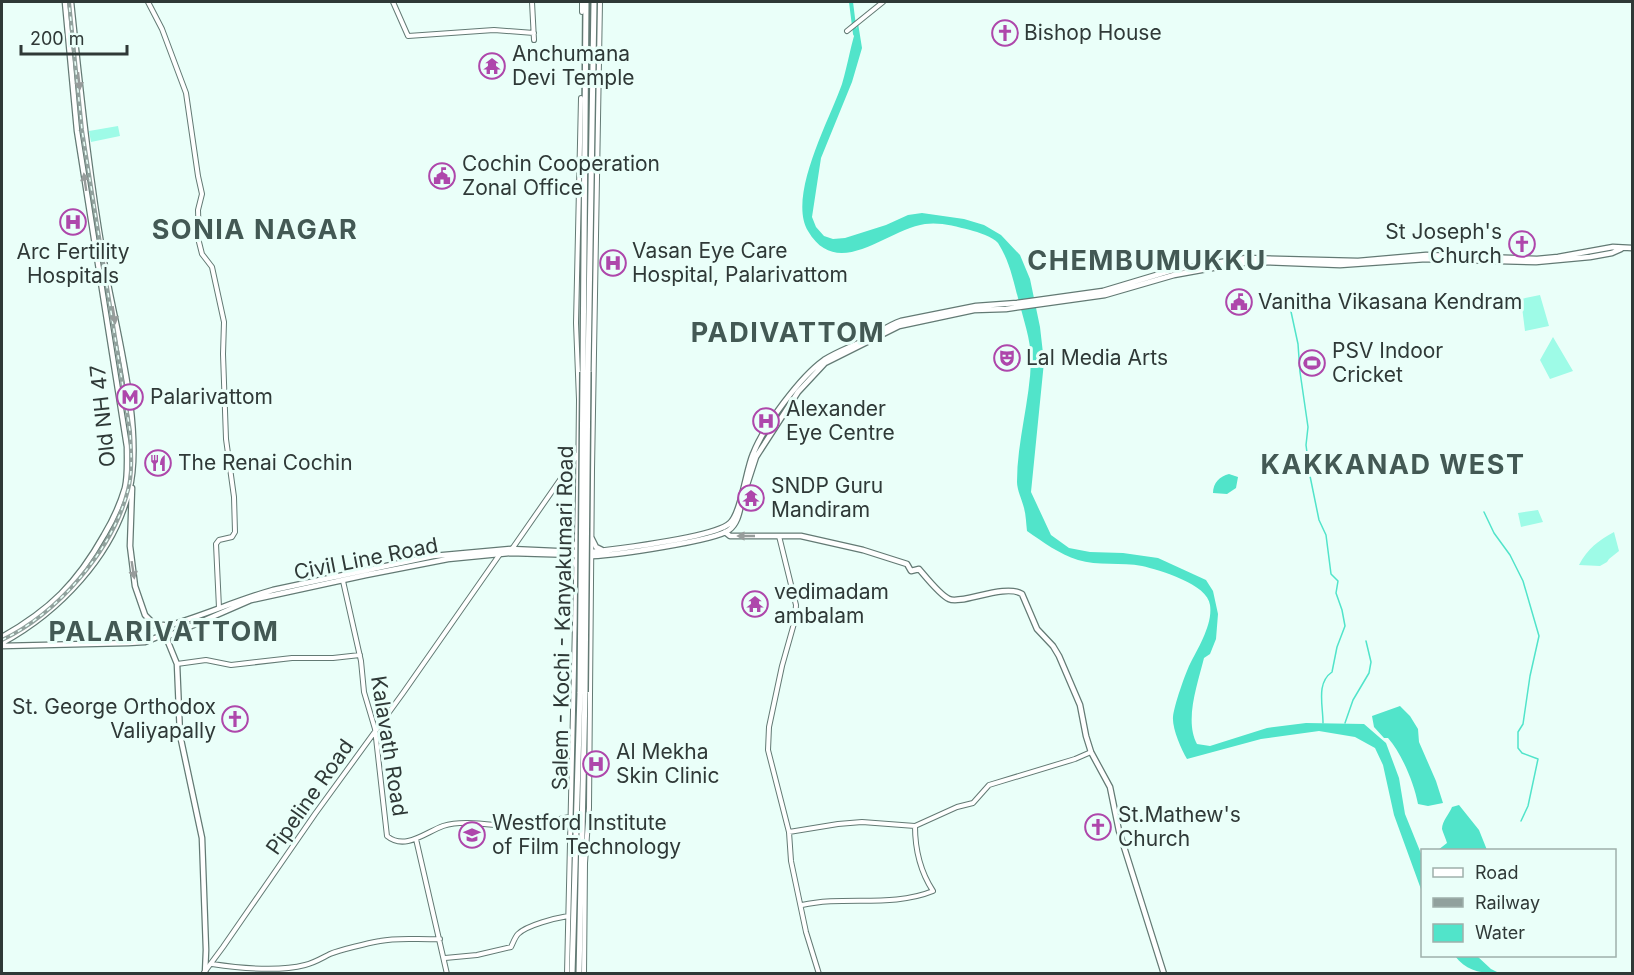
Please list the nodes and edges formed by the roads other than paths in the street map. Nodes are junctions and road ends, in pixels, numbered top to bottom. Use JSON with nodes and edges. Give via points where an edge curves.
{"nodes":[{"id":1,"x":65,"y":2,"type":"edge"},
{"id":2,"x":71,"y":2,"type":"edge"},
{"id":3,"x":148,"y":2,"type":"edge"},
{"id":4,"x":393,"y":2,"type":"edge"},
{"id":5,"x":532,"y":2,"type":"edge"},
{"id":6,"x":584,"y":2,"type":"edge"},
{"id":7,"x":594,"y":2,"type":"edge"},
{"id":8,"x":600,"y":2,"type":"edge"},
{"id":9,"x":883,"y":2,"type":"edge"},
{"id":10,"x":847,"y":31,"type":"dead end"},
{"id":11,"x":534,"y":33,"type":"junction"},
{"id":12,"x":534,"y":40,"type":"dead end"},
{"id":13,"x":581,"y":98,"type":"dead end"},
{"id":14,"x":585,"y":124,"type":"junction"},
{"id":15,"x":592,"y":124,"type":"junction"},
{"id":16,"x":87,"y":151,"type":"junction"},
{"id":17,"x":80,"y":152,"type":"junction"},
{"id":18,"x":1632,"y":248,"type":"edge"},
{"id":19,"x":1591,"y":254,"type":"junction"},
{"id":20,"x":1216,"y":264,"type":"junction"},
{"id":21,"x":580,"y":337,"type":"junction"},
{"id":22,"x":592,"y":339,"type":"junction"},
{"id":23,"x":586,"y":372,"type":"junction"},
{"id":24,"x":772,"y":426,"type":"junction"},
{"id":25,"x":578,"y":453,"type":"junction"},
{"id":26,"x":592,"y":491,"type":"junction"},
{"id":27,"x":578,"y":492,"type":"junction"},
{"id":28,"x":127,"y":499,"type":"junction"},
{"id":29,"x":578,"y":499,"type":"junction"},
{"id":30,"x":592,"y":499,"type":"junction"},
{"id":31,"x":724,"y":532,"type":"junction"},
{"id":32,"x":778,"y":535,"type":"junction"},
{"id":33,"x":592,"y":539,"type":"junction"},
{"id":34,"x":677,"y":541,"type":"junction"},
{"id":35,"x":577,"y":543,"type":"junction"},
{"id":36,"x":512,"y":549,"type":"junction"},
{"id":37,"x":605,"y":550,"type":"junction"},
{"id":38,"x":563,"y":553,"type":"junction"},
{"id":39,"x":500,"y":554,"type":"junction"},
{"id":40,"x":577,"y":554,"type":"junction"},
{"id":41,"x":592,"y":554,"type":"junction"},
{"id":42,"x":576,"y":566,"type":"junction"},
{"id":43,"x":343,"y":581,"type":"junction"},
{"id":44,"x":310,"y":584,"type":"junction"},
{"id":45,"x":219,"y":608,"type":"junction"},
{"id":46,"x":576,"y":610,"type":"junction"},
{"id":47,"x":591,"y":611,"type":"junction"},
{"id":48,"x":167,"y":626,"type":"junction"},
{"id":49,"x":575,"y":626,"type":"junction"},
{"id":50,"x":591,"y":627,"type":"junction"},
{"id":51,"x":158,"y":628,"type":"junction"},
{"id":52,"x":165,"y":636,"type":"junction"},
{"id":53,"x":2,"y":637,"type":"edge"},
{"id":54,"x":2,"y":645,"type":"edge"},
{"id":55,"x":360,"y":655,"type":"junction"},
{"id":56,"x":177,"y":664,"type":"junction"},
{"id":57,"x":375,"y":729,"type":"junction"},
{"id":58,"x":1091,"y":752,"type":"junction"},
{"id":59,"x":580,"y":762,"type":"junction"},
{"id":60,"x":571,"y":817,"type":"junction"},
{"id":61,"x":915,"y":826,"type":"junction"},
{"id":62,"x":789,"y":831,"type":"junction"},
{"id":63,"x":416,"y":839,"type":"junction"},
{"id":64,"x":802,"y":904,"type":"junction"},
{"id":65,"x":577,"y":905,"type":"junction"},
{"id":66,"x":568,"y":916,"type":"junction"},
{"id":67,"x":440,"y":939,"type":"junction"},
{"id":68,"x":445,"y":958,"type":"junction"},
{"id":69,"x":212,"y":964,"type":"junction"},
{"id":70,"x":204,"y":973,"type":"edge"},
{"id":71,"x":447,"y":974,"type":"edge"},
{"id":72,"x":567,"y":974,"type":"edge"},
{"id":73,"x":572,"y":974,"type":"edge"},
{"id":74,"x":579,"y":974,"type":"edge"},
{"id":75,"x":584,"y":974,"type":"edge"},
{"id":76,"x":819,"y":974,"type":"edge"},
{"id":77,"x":1164,"y":974,"type":"edge"}],
"edges":[{"from":1,"to":17,"type":"main road","name":"Old NH 47"},
{"from":2,"to":16,"type":"main road","name":"Old NH 47","one_way":true},
{"from":3,"to":45,"type":"street","via":[[186,93],[202,194],[199,242],[212,267],[224,322],[226,439],[234,496],[234,535],[216,544]]},
{"from":4,"to":11,"type":"street","via":[[408,36],[497,30]]},
{"from":5,"to":11,"type":"street"},
{"from":6,"to":14,"type":"highway","name":"Salem - Kochi - Kanyakumari Road"},
{"from":7,"to":15,"type":"highway","name":"Salem - Kochi - Kanyakumari Road"},
{"from":8,"to":22,"type":"street"},
{"from":9,"to":10,"type":"street"},
{"from":11,"to":12,"type":"street"},
{"from":13,"to":21,"type":"street"},
{"from":14,"to":15,"type":"highway"},
{"from":14,"to":21,"type":"highway","name":"Salem - Kochi - Kanyakumari Road"},
{"from":15,"to":22,"type":"highway","name":"Salem - Kochi - Kanyakumari Road"},
{"from":16,"to":17,"type":"main road"},
{"from":16,"to":28,"type":"main road","name":"Old NH 47","one_way":true,"via":[[130,412],[134,459]]},
{"from":28,"to":17,"type":"main road","name":"Old NH 47","one_way":true,"via":[[128,447]]},
{"from":18,"to":19,"type":"main road","via":[[1613,247]]},
{"from":19,"to":20,"type":"main road","via":[[1536,262],[1426,259],[1340,266]]},
{"from":19,"to":20,"type":"main road","via":[[1426,255],[1358,261],[1263,257]]},
{"from":20,"to":24,"type":"main road","via":[[1173,270],[1103,291],[1018,305],[976,306],[891,324],[821,362],[794,389]]},
{"from":21,"to":23,"type":"highway","name":"Salem - Kochi - Kanyakumari Road"},
{"from":21,"to":25,"type":"street","name":"Salem - Kochi - Kanyakumari Road"},
{"from":22,"to":23,"type":"highway","name":"Salem - Kochi - Kanyakumari Road"},
{"from":22,"to":26,"type":"street","name":"Salem - Kochi - Kanyakumari Road"},
{"from":23,"to":59,"type":"highway","name":"Salem - Kochi - Kanyakumari Road","bridge":true},
{"from":24,"to":31,"type":"main road","via":[[756,457],[736,522]]},
{"from":24,"to":34,"type":"main road","via":[[753,453],[733,519],[722,529]]},
{"from":25,"to":27,"type":"street","name":"Salem - Kochi - Kanyakumari Road"},
{"from":25,"to":36,"type":"street"},
{"from":26,"to":27,"type":"street"},
{"from":26,"to":30,"type":"street","name":"Salem - Kochi - Kanyakumari Road"},
{"from":27,"to":29,"type":"street","name":"Salem - Kochi - Kanyakumari Road"},
{"from":28,"to":51,"type":"main road","name":"Old NH 47","one_way":true,"via":[[135,586],[145,615]]},
{"from":28,"to":53,"type":"main road","name":"Old NH 47","via":[[72,585]]},
{"from":28,"to":54,"type":"main road","name":"Old NH 47","via":[[101,551],[74,588]]},
{"from":29,"to":30,"type":"street"},
{"from":29,"to":35,"type":"street","name":"Salem - Kochi - Kanyakumari Road"},
{"from":30,"to":33,"type":"street","name":"Salem - Kochi - Kanyakumari Road"},
{"from":32,"to":31,"type":"main road","one_way":true,"via":[[730,536]]},
{"from":31,"to":34,"type":"main road"},
{"from":32,"to":58,"type":"main road","via":[[863,550],[908,564],[911,571],[919,569],[952,600],[982,594],[1022,594],[1037,629],[1059,656],[1080,705]]},
{"from":32,"to":62,"type":"street","via":[[796,605],[769,728],[768,750]]},
{"from":33,"to":37,"type":"main road","via":[[596,547]]},
{"from":33,"to":41,"type":"street","name":"Salem - Kochi - Kanyakumari Road"},
{"from":34,"to":37,"type":"main road"},
{"from":34,"to":41,"type":"main road"},
{"from":35,"to":38,"type":"main road"},
{"from":35,"to":40,"type":"street","name":"Salem - Kochi - Kanyakumari Road"},
{"from":36,"to":38,"type":"main road","name":"Civil Line Road"},
{"from":36,"to":44,"type":"main road","name":"Civil Line Road","via":[[433,556]]},
{"from":37,"to":41,"type":"main road"},
{"from":38,"to":39,"type":"main road","name":"Civil Line Road"},
{"from":38,"to":40,"type":"main road","name":"Civil Line Road"},
{"from":38,"to":42,"type":"main road"},
{"from":39,"to":43,"type":"main road","name":"Civil Line Road","via":[[430,562]]},
{"from":39,"to":57,"type":"street","name":"Pipeline Road"},
{"from":40,"to":42,"type":"street","name":"Salem - Kochi - Kanyakumari Road"},
{"from":41,"to":47,"type":"street","name":"Salem - Kochi - Kanyakumari Road"},
{"from":42,"to":46,"type":"street","name":"Salem - Kochi - Kanyakumari Road"},
{"from":43,"to":44,"type":"main road","name":"Civil Line Road"},
{"from":43,"to":55,"type":"street","name":"Kalavath Road"},
{"from":44,"to":45,"type":"main road","name":"Civil Line Road","via":[[252,596]]},
{"from":44,"to":52,"type":"main road","name":"Civil Line Road","via":[[251,600]]},
{"from":45,"to":48,"type":"main road","name":"Civil Line Road"},
{"from":46,"to":47,"type":"street"},
{"from":46,"to":49,"type":"street","name":"Salem - Kochi - Kanyakumari Road"},
{"from":47,"to":50,"type":"street","name":"Salem - Kochi - Kanyakumari Road"},
{"from":48,"to":51,"type":"main road"},
{"from":48,"to":52,"type":"main road","via":[[170,632]]},
{"from":49,"to":50,"type":"street"},
{"from":49,"to":59,"type":"street","name":"Salem - Kochi - Kanyakumari Road"},
{"from":50,"to":59,"type":"street","name":"Salem - Kochi - Kanyakumari Road"},
{"from":51,"to":52,"type":"main road","via":[[158,634]]},
{"from":52,"to":54,"type":"main road","name":"Old NH 47","via":[[128,643]]},
{"from":52,"to":56,"type":"main road"},
{"from":55,"to":56,"type":"street","via":[[231,665],[206,660]]},
{"from":55,"to":57,"type":"street","name":"Kalavath Road","via":[[364,692]]},
{"from":56,"to":70,"type":"main road","via":[[180,735],[202,838],[207,950]]},
{"from":57,"to":63,"type":"street","name":"Kalavath Road","via":[[387,836],[400,841]]},
{"from":57,"to":69,"type":"street","name":"Pipeline Road"},
{"from":58,"to":61,"type":"street","via":[[989,785],[973,803]]},
{"from":58,"to":77,"type":"main road","via":[[1110,787],[1119,831]]},
{"from":59,"to":60,"type":"street"},
{"from":59,"to":65,"type":"highway","name":"Salem - Kochi - Kanyakumari Road"},
{"from":59,"to":75,"type":"street"},
{"from":60,"to":63,"type":"street","name":"Kalavath Road","via":[[526,826],[450,825]]},
{"from":60,"to":66,"type":"street"},
{"from":61,"to":62,"type":"street","via":[[862,822]]},
{"from":61,"to":64,"type":"street","via":[[915,846],[923,876],[933,891],[892,901]]},
{"from":62,"to":64,"type":"street","via":[[791,861]]},
{"from":63,"to":67,"type":"street"},
{"from":64,"to":76,"type":"street"},
{"from":65,"to":73,"type":"highway","name":"Salem - Kochi - Kanyakumari Road"},
{"from":65,"to":74,"type":"highway","name":"Salem - Kochi - Kanyakumari Road"},
{"from":66,"to":68,"type":"street","via":[[519,933],[511,947]]},
{"from":66,"to":72,"type":"street"},
{"from":67,"to":68,"type":"street"},
{"from":67,"to":69,"type":"street","via":[[379,941],[331,953],[303,966],[285,968]]},
{"from":68,"to":71,"type":"street"},
{"from":69,"to":70,"type":"street","name":"Pipeline Road"}]}
